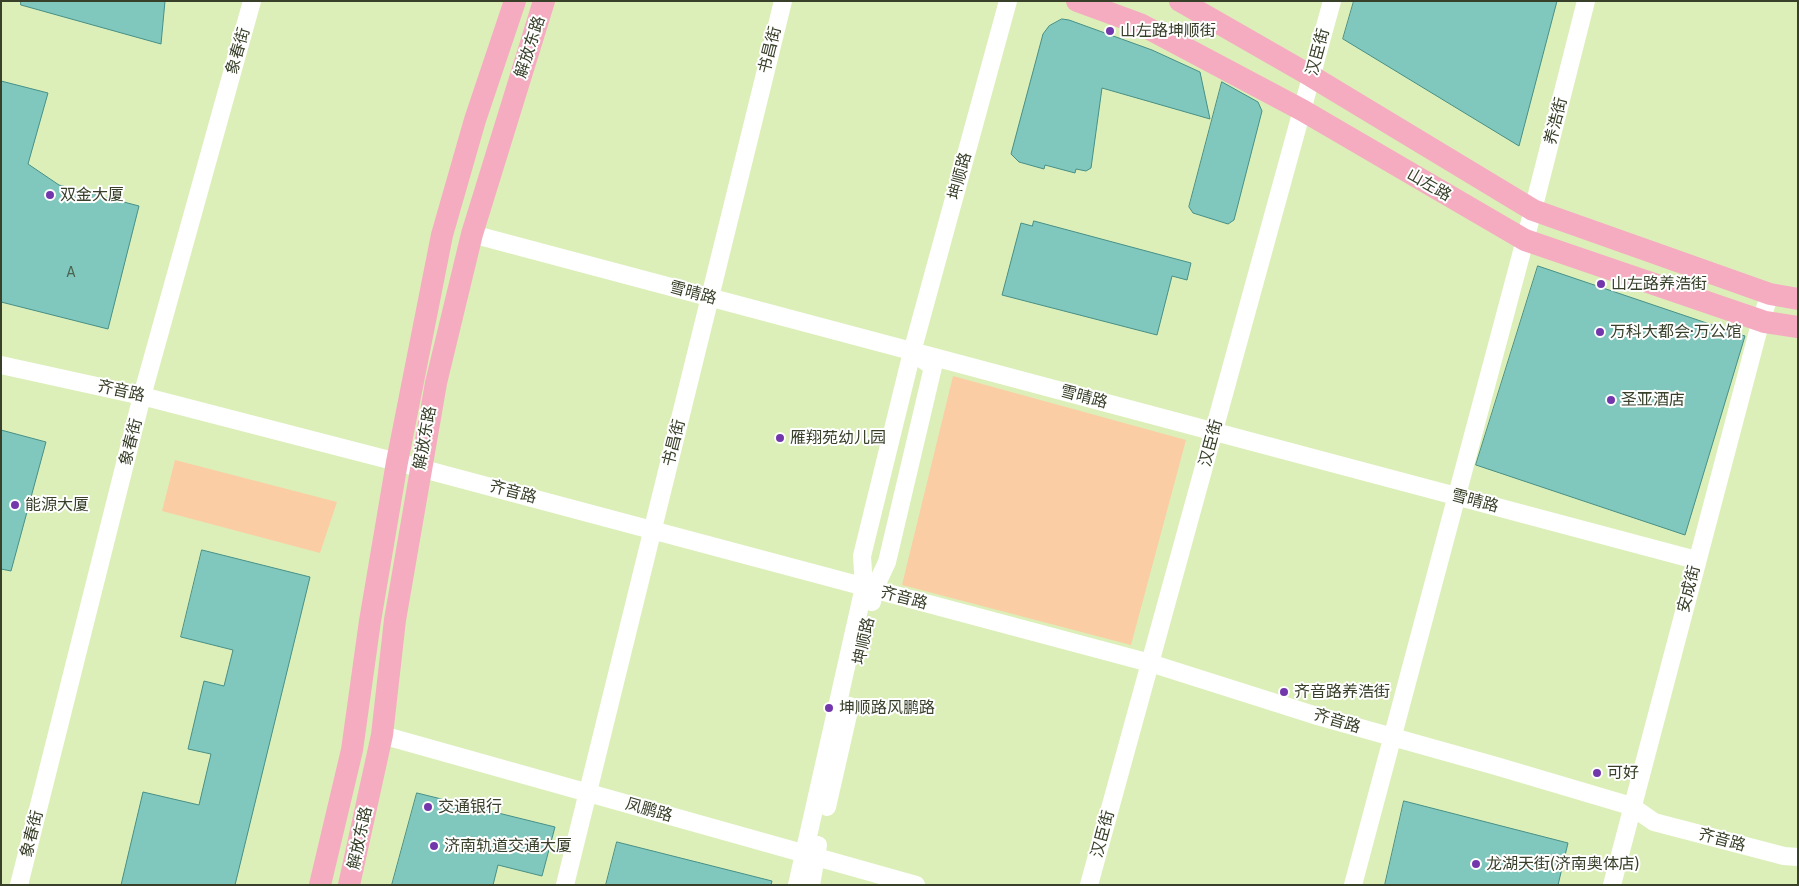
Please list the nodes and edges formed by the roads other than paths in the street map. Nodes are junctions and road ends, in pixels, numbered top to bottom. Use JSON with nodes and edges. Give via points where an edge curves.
{"nodes":[{"id":1,"x":252,"y":1,"type":"edge"},
{"id":2,"x":515,"y":1,"type":"edge"},
{"id":3,"x":544,"y":1,"type":"edge"},
{"id":4,"x":782,"y":1,"type":"edge"},
{"id":5,"x":1008,"y":1,"type":"edge"},
{"id":6,"x":1077,"y":1,"type":"edge"},
{"id":7,"x":1180,"y":1,"type":"edge"},
{"id":8,"x":1332,"y":1,"type":"edge"},
{"id":9,"x":1586,"y":1,"type":"edge"},
{"id":10,"x":1311,"y":76,"type":"junction"},
{"id":11,"x":1302,"y":110,"type":"junction"},
{"id":12,"x":1533,"y":210,"type":"junction"},
{"id":13,"x":472,"y":234,"type":"junction"},
{"id":14,"x":1525,"y":240,"type":"junction"},
{"id":15,"x":1770,"y":294,"type":"junction"},
{"id":16,"x":709,"y":298,"type":"junction"},
{"id":17,"x":1798,"y":298,"type":"edge"},
{"id":18,"x":1761,"y":320,"type":"junction"},
{"id":19,"x":1798,"y":328,"type":"edge"},
{"id":20,"x":912,"y":352,"type":"junction"},
{"id":21,"x":1,"y":365,"type":"edge"},
{"id":22,"x":142,"y":396,"type":"junction"},
{"id":23,"x":1214,"y":432,"type":"junction"},
{"id":24,"x":397,"y":462,"type":"junction"},
{"id":25,"x":420,"y":468,"type":"junction"},
{"id":26,"x":1456,"y":496,"type":"junction"},
{"id":27,"x":652,"y":530,"type":"junction"},
{"id":28,"x":1696,"y":560,"type":"junction"},
{"id":29,"x":869,"y":589,"type":"junction"},
{"id":30,"x":1150,"y":663,"type":"junction"},
{"id":31,"x":382,"y":735,"type":"junction"},
{"id":32,"x":1392,"y":738,"type":"junction"},
{"id":33,"x":588,"y":793,"type":"junction"},
{"id":34,"x":1633,"y":807,"type":"junction"},
{"id":35,"x":810,"y":855,"type":"junction"},
{"id":36,"x":1798,"y":857,"type":"edge"},
{"id":37,"x":19,"y":885,"type":"edge"},
{"id":38,"x":320,"y":885,"type":"edge"},
{"id":39,"x":349,"y":885,"type":"edge"},
{"id":40,"x":565,"y":885,"type":"edge"},
{"id":41,"x":797,"y":885,"type":"edge"},
{"id":42,"x":810,"y":885,"type":"edge"},
{"id":43,"x":916,"y":885,"type":"edge"},
{"id":44,"x":1089,"y":885,"type":"edge"},
{"id":45,"x":1353,"y":885,"type":"edge"},
{"id":46,"x":1612,"y":885,"type":"edge"}],
"edges":[{"from":1,"to":22,"type":"street","name":"象春街"},
{"from":2,"to":24,"type":"main road","name":"解放东路","via":[[475,120],[442,235]]},
{"from":3,"to":13,"type":"main road","name":"解放东路"},
{"from":4,"to":16,"type":"street","name":"书昌街"},
{"from":5,"to":20,"type":"street","name":"坤顺路"},
{"from":6,"to":11,"type":"main road","name":"山左路","via":[[1140,24]]},
{"from":7,"to":10,"type":"main road","name":"山左路"},
{"from":8,"to":10,"type":"street","name":"汉臣街"},
{"from":9,"to":12,"type":"street","name":"养浩街"},
{"from":10,"to":11,"type":"street","name":"汉臣街"},
{"from":10,"to":12,"type":"main road","name":"山左路"},
{"from":11,"to":14,"type":"main road","name":"山左路"},
{"from":11,"to":23,"type":"street","name":"汉臣街"},
{"from":12,"to":14,"type":"street","name":"养浩街"},
{"from":12,"to":15,"type":"main road","name":"山左路"},
{"from":13,"to":16,"type":"street","name":"雪晴路"},
{"from":13,"to":25,"type":"main road","name":"解放东路","via":[[436,383]]},
{"from":14,"to":18,"type":"main road","name":"山左路"},
{"from":14,"to":26,"type":"street","name":"养浩街"},
{"from":15,"to":17,"type":"main road","name":"山左路"},
{"from":15,"to":18,"type":"street","name":"安成街"},
{"from":16,"to":20,"type":"street","name":"雪晴路"},
{"from":16,"to":27,"type":"street","name":"书昌街"},
{"from":18,"to":19,"type":"main road","name":"山左路"},
{"from":18,"to":28,"type":"street","name":"安成街"},
{"from":20,"to":23,"type":"street","name":"雪晴路"},
{"from":20,"to":29,"type":"street","name":"坤顺路","via":[[862,556]]},
{"from":20,"to":29,"type":"street","name":"坤顺路","via":[[933,367],[887,562]]},
{"from":21,"to":22,"type":"street","name":"齐音路"},
{"from":22,"to":24,"type":"street","name":"齐音路"},
{"from":22,"to":37,"type":"street","name":"象春街"},
{"from":23,"to":26,"type":"street","name":"雪晴路"},
{"from":23,"to":30,"type":"street","name":"汉臣街"},
{"from":24,"to":25,"type":"street","name":"齐音路"},
{"from":24,"to":38,"type":"main road","name":"解放东路","via":[[352,750]]},
{"from":25,"to":27,"type":"street","name":"齐音路"},
{"from":25,"to":31,"type":"main road","name":"解放东路","via":[[395,620]]},
{"from":26,"to":28,"type":"street","name":"雪晴路"},
{"from":26,"to":32,"type":"street","name":"养浩街"},
{"from":27,"to":29,"type":"street","name":"齐音路"},
{"from":27,"to":33,"type":"street","name":"书昌街"},
{"from":28,"to":34,"type":"street","name":"安成街"},
{"from":29,"to":30,"type":"street","name":"齐音路"},
{"from":29,"to":35,"type":"street","name":"坤顺路"},
{"from":30,"to":32,"type":"street","name":"齐音路"},
{"from":30,"to":44,"type":"street","name":"汉臣街"},
{"from":31,"to":33,"type":"street","name":"凤鹏路"},
{"from":31,"to":39,"type":"main road","name":"解放东路"},
{"from":32,"to":34,"type":"street","name":"齐音路"},
{"from":32,"to":45,"type":"street","name":"养浩街"},
{"from":33,"to":35,"type":"street","name":"凤鹏路"},
{"from":33,"to":40,"type":"street","name":"书昌街"},
{"from":34,"to":36,"type":"street","name":"齐音路","via":[[1654,822]]},
{"from":34,"to":46,"type":"street","name":"安成街"},
{"from":35,"to":41,"type":"street","name":"坤顺路"},
{"from":35,"to":42,"type":"street","name":"坤顺路"},
{"from":35,"to":43,"type":"street","name":"凤鹏路"}]}
